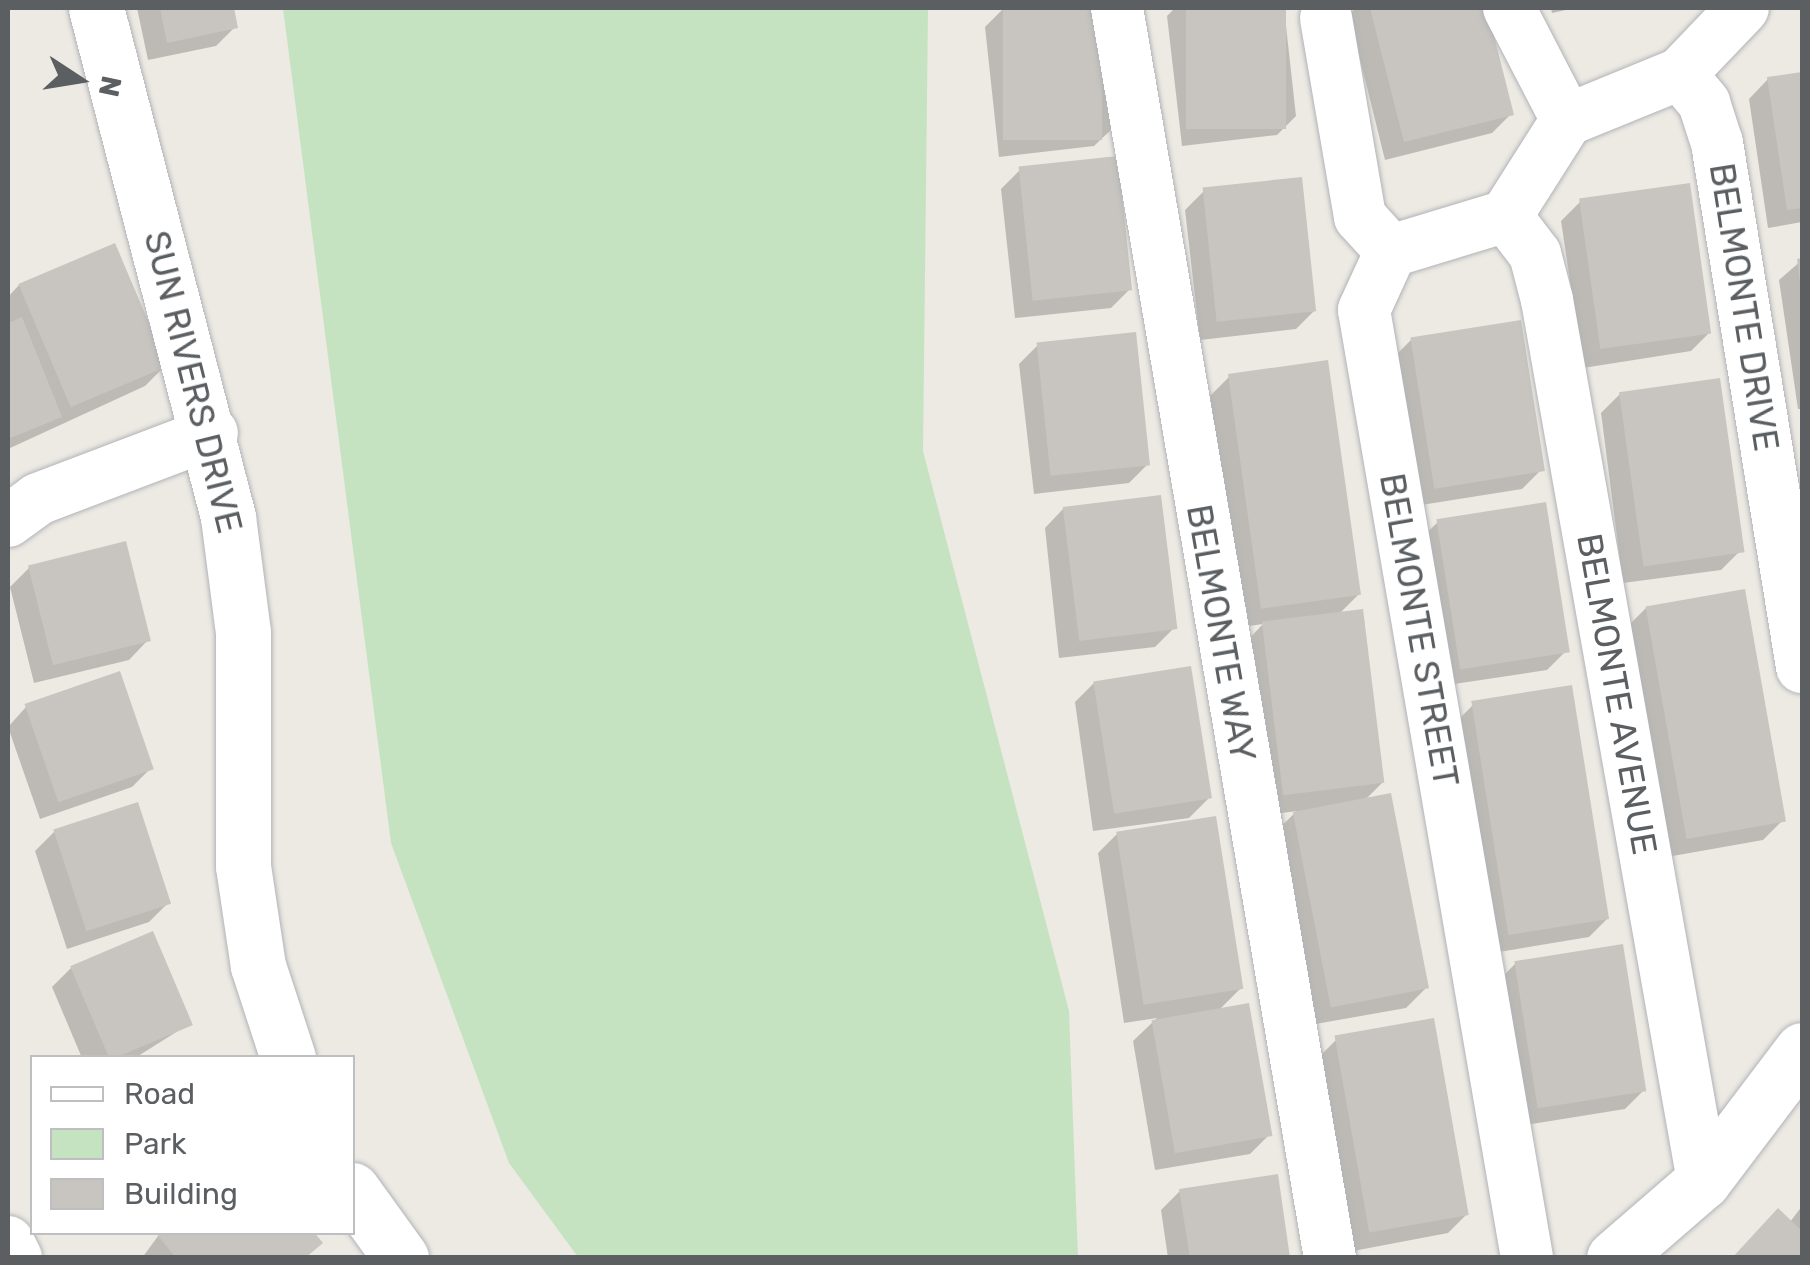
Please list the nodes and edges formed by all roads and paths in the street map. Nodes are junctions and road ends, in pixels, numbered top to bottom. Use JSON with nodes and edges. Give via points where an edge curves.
{"nodes":[{"id":1,"x":96,"y":8,"type":"edge"},
{"id":2,"x":1117,"y":8,"type":"edge"},
{"id":3,"x":1509,"y":8,"type":"edge"},
{"id":4,"x":1742,"y":8,"type":"edge"},
{"id":5,"x":1326,"y":18,"type":"dead end"},
{"id":6,"x":1680,"y":74,"type":"junction"},
{"id":7,"x":1566,"y":120,"type":"junction"},
{"id":8,"x":1506,"y":216,"type":"junction"},
{"id":9,"x":1390,"y":251,"type":"junction"},
{"id":10,"x":212,"y":432,"type":"junction"},
{"id":11,"x":8,"y":521,"type":"edge"},
{"id":12,"x":1802,"y":668,"type":"edge"},
{"id":13,"x":1802,"y":1050,"type":"edge"},
{"id":14,"x":287,"y":1055,"type":"edge"},
{"id":15,"x":1702,"y":1181,"type":"junction"},
{"id":16,"x":355,"y":1194,"type":"edge"},
{"id":17,"x":8,"y":1242,"type":"edge"},
{"id":18,"x":16,"y":1258,"type":"edge"},
{"id":19,"x":401,"y":1258,"type":"edge"},
{"id":20,"x":1330,"y":1258,"type":"edge"},
{"id":21,"x":1527,"y":1258,"type":"edge"},
{"id":22,"x":1614,"y":1258,"type":"edge"}],
"edges":[{"from":1,"to":10,"type":"street","name":"SUN RIVERS DRIVE"},
{"from":2,"to":20,"type":"street","name":"BELMONTE WAY"},
{"from":3,"to":7,"type":"street"},
{"from":4,"to":6,"type":"street"},
{"from":5,"to":9,"type":"street","via":[[1360,217]]},
{"from":6,"to":7,"type":"street"},
{"from":6,"to":12,"type":"street","name":"BELMONTE DRIVE","via":[[1704,103],[1717,143]]},
{"from":7,"to":8,"type":"street"},
{"from":8,"to":9,"type":"street"},
{"from":8,"to":15,"type":"street","name":"BELMONTE AVENUE","via":[[1535,254],[1547,300]]},
{"from":9,"to":21,"type":"street","name":"BELMONTE STREET","via":[[1364,310]]},
{"from":10,"to":11,"type":"street","via":[[38,499]]},
{"from":10,"to":14,"type":"street","name":"SUN RIVERS DRIVE","via":[[243,632],[248,916]]},
{"from":13,"to":15,"type":"street"},
{"from":15,"to":22,"type":"street"},
{"from":16,"to":19,"type":"street"},
{"from":17,"to":18,"type":"street"}]}
